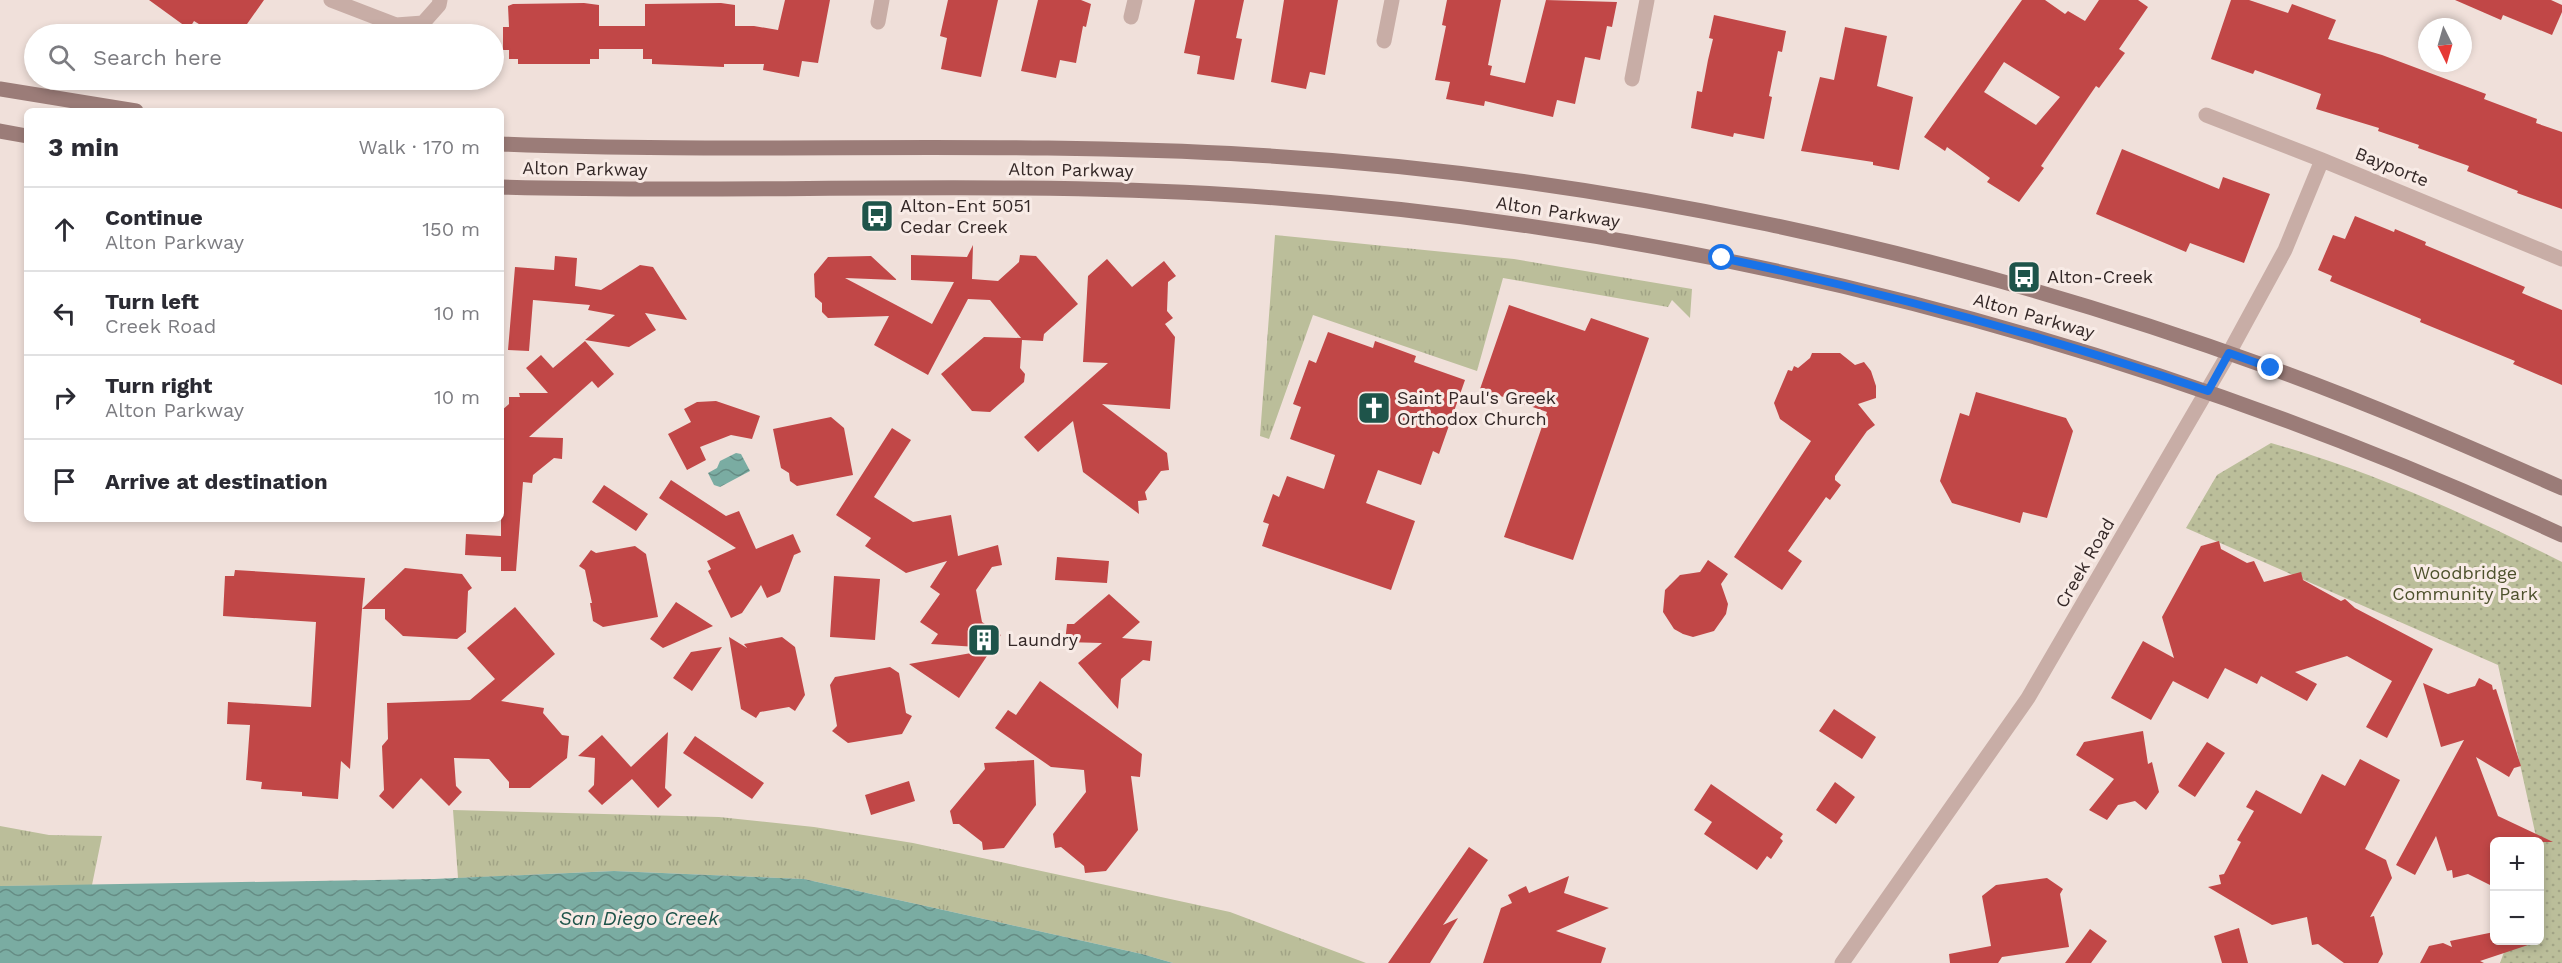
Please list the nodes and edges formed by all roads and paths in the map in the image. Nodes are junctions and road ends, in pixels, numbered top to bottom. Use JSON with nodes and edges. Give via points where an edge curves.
{"nodes":[{"id":1,"x":331,"y":0,"type":"edge"},
{"id":2,"x":440,"y":0,"type":"edge"},
{"id":3,"x":882,"y":0,"type":"edge"},
{"id":4,"x":1135,"y":0,"type":"edge"},
{"id":5,"x":1392,"y":0,"type":"edge"},
{"id":6,"x":1647,"y":0,"type":"edge"},
{"id":7,"x":1131,"y":17,"type":"dead end"},
{"id":8,"x":878,"y":22,"type":"dead end"},
{"id":9,"x":393,"y":24,"type":"edge"},
{"id":10,"x":410,"y":24,"type":"edge"},
{"id":11,"x":1384,"y":41,"type":"dead end"},
{"id":12,"x":1632,"y":79,"type":"dead end"},
{"id":13,"x":0,"y":89,"type":"edge"},
{"id":14,"x":117,"y":108,"type":"edge"},
{"id":15,"x":2206,"y":115,"type":"dead end"},
{"id":16,"x":0,"y":131,"type":"edge"},
{"id":17,"x":24,"y":135,"type":"edge"},
{"id":18,"x":504,"y":144,"type":"edge"},
{"id":19,"x":2322,"y":159,"type":"junction"},
{"id":20,"x":504,"y":187,"type":"edge"},
{"id":21,"x":2562,"y":258,"type":"edge"},
{"id":22,"x":2229,"y":353,"type":"junction"},
{"id":23,"x":2208,"y":391,"type":"junction"},
{"id":24,"x":2562,"y":488,"type":"edge"},
{"id":25,"x":2562,"y":535,"type":"edge"},
{"id":26,"x":1842,"y":963,"type":"edge"}],
"edges":[{"from":1,"to":9,"type":"street"},
{"from":2,"to":10,"type":"street","via":[[423,23]]},
{"from":3,"to":8,"type":"street"},
{"from":4,"to":7,"type":"street"},
{"from":5,"to":11,"type":"street"},
{"from":6,"to":12,"type":"street"},
{"from":13,"to":14,"type":"main road"},
{"from":15,"to":19,"type":"street","name":"Bayporte"},
{"from":16,"to":17,"type":"main road"},
{"from":18,"to":22,"type":"main road","name":"Alton Parkway","via":[[1090,148],[1258,155],[1446,172],[1691,210],[1876,250],[2055,297]]},
{"from":19,"to":21,"type":"street","name":"Bayporte"},
{"from":19,"to":22,"type":"street","name":"Creek Road","via":[[2285,250]]},
{"from":20,"to":23,"type":"main road","name":"Alton Parkway","via":[[1090,190],[1235,195],[1397,209],[1551,229],[1776,270],[1991,323]]},
{"from":22,"to":23,"type":"street","name":"Creek Road"},
{"from":22,"to":24,"type":"main road","name":"Alton Parkway","via":[[2395,416]]},
{"from":23,"to":25,"type":"main road","name":"Alton Parkway","via":[[2394,462]]},
{"from":23,"to":26,"type":"street","name":"Creek Road","via":[[2028,698]]}]}
